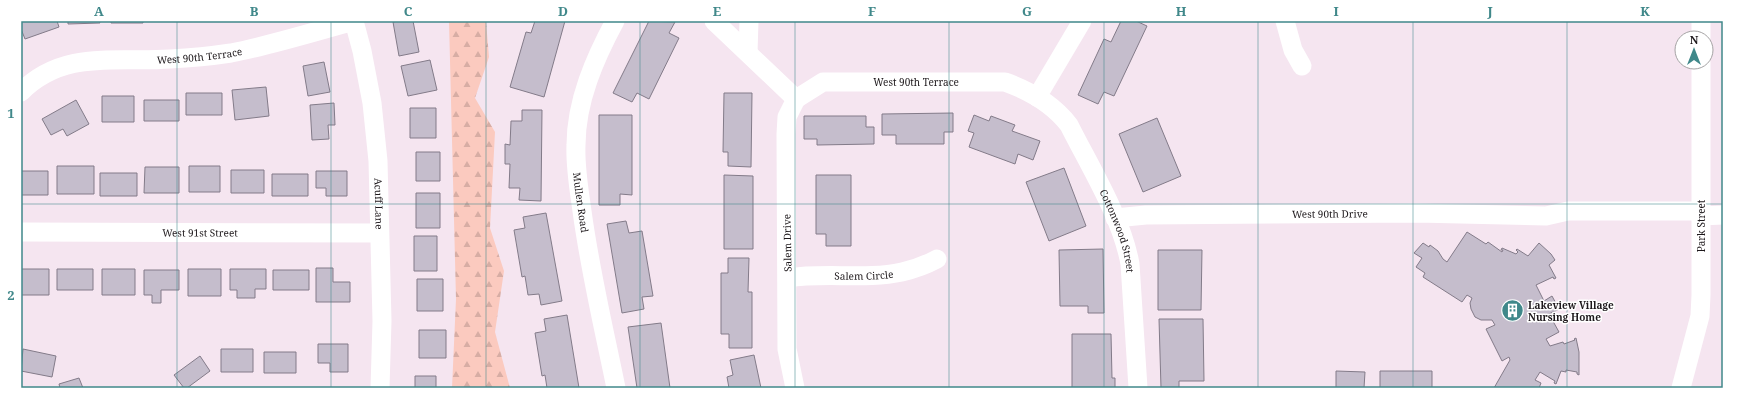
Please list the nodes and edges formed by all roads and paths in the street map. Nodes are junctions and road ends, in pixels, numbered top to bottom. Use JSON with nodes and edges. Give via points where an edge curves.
{"nodes":[{"id":1,"x":354,"y":21,"type":"edge"},
{"id":2,"x":615,"y":21,"type":"edge"},
{"id":3,"x":714,"y":21,"type":"edge"},
{"id":4,"x":749,"y":21,"type":"edge"},
{"id":5,"x":1082,"y":21,"type":"edge"},
{"id":6,"x":1285,"y":21,"type":"edge"},
{"id":7,"x":748,"y":52,"type":"junction"},
{"id":8,"x":1302,"y":66,"type":"dead end"},
{"id":9,"x":1701,"y":70,"type":"edge"},
{"id":10,"x":21,"y":92,"type":"edge"},
{"id":11,"x":1037,"y":97,"type":"junction"},
{"id":12,"x":796,"y":99,"type":"junction"},
{"id":13,"x":1723,"y":216,"type":"edge"},
{"id":14,"x":1701,"y":217,"type":"junction"},
{"id":15,"x":1115,"y":218,"type":"junction"},
{"id":16,"x":21,"y":232,"type":"edge"},
{"id":17,"x":379,"y":233,"type":"junction"},
{"id":18,"x":937,"y":259,"type":"dead end"},
{"id":19,"x":788,"y":278,"type":"junction"},
{"id":20,"x":380,"y":388,"type":"edge"},
{"id":21,"x":616,"y":388,"type":"edge"},
{"id":22,"x":795,"y":388,"type":"edge"},
{"id":23,"x":1138,"y":388,"type":"edge"},
{"id":24,"x":1681,"y":388,"type":"edge"}],
"edges":[{"from":1,"to":10,"type":"street","name":"West 90th Terrace","via":[[230,53],[171,60],[74,62],[43,75]]},
{"from":1,"to":17,"type":"street","name":"Acuff Lane","via":[[372,103],[378,161]]},
{"from":2,"to":21,"type":"street","name":"Mullen Road","via":[[598,54],[584,94],[576,144],[586,237]]},
{"from":3,"to":7,"type":"street"},
{"from":4,"to":7,"type":"street"},
{"from":5,"to":11,"type":"street"},
{"from":6,"to":8,"type":"street","via":[[1293,50]]},
{"from":7,"to":12,"type":"street"},
{"from":9,"to":14,"type":"street","name":"Park Street"},
{"from":11,"to":12,"type":"street","name":"West 90th Terrace","via":[[1005,82],[838,81],[823,82]]},
{"from":11,"to":15,"type":"street","name":"Cottonwood Street","via":[[1061,114],[1069,125]]},
{"from":12,"to":19,"type":"street","name":"Salem Drive","via":[[787,117],[786,134]]},
{"from":13,"to":14,"type":"street","name":"West 90th Drive"},
{"from":14,"to":15,"type":"street","name":"West 90th Drive","via":[[1568,211],[1546,216],[1417,213],[1146,215]]},
{"from":14,"to":24,"type":"street","name":"Park Street","via":[[1700,316]]},
{"from":15,"to":23,"type":"street","name":"Cottonwood Street","via":[[1128,249]]},
{"from":16,"to":17,"type":"street","name":"West 91st Street"},
{"from":17,"to":20,"type":"street","name":"Acuff Lane","via":[[382,321]]},
{"from":18,"to":19,"type":"street","name":"Salem Circle","via":[[921,267],[881,275],[809,275]]},
{"from":19,"to":22,"type":"street","name":"Salem Drive","via":[[787,349]]}]}
